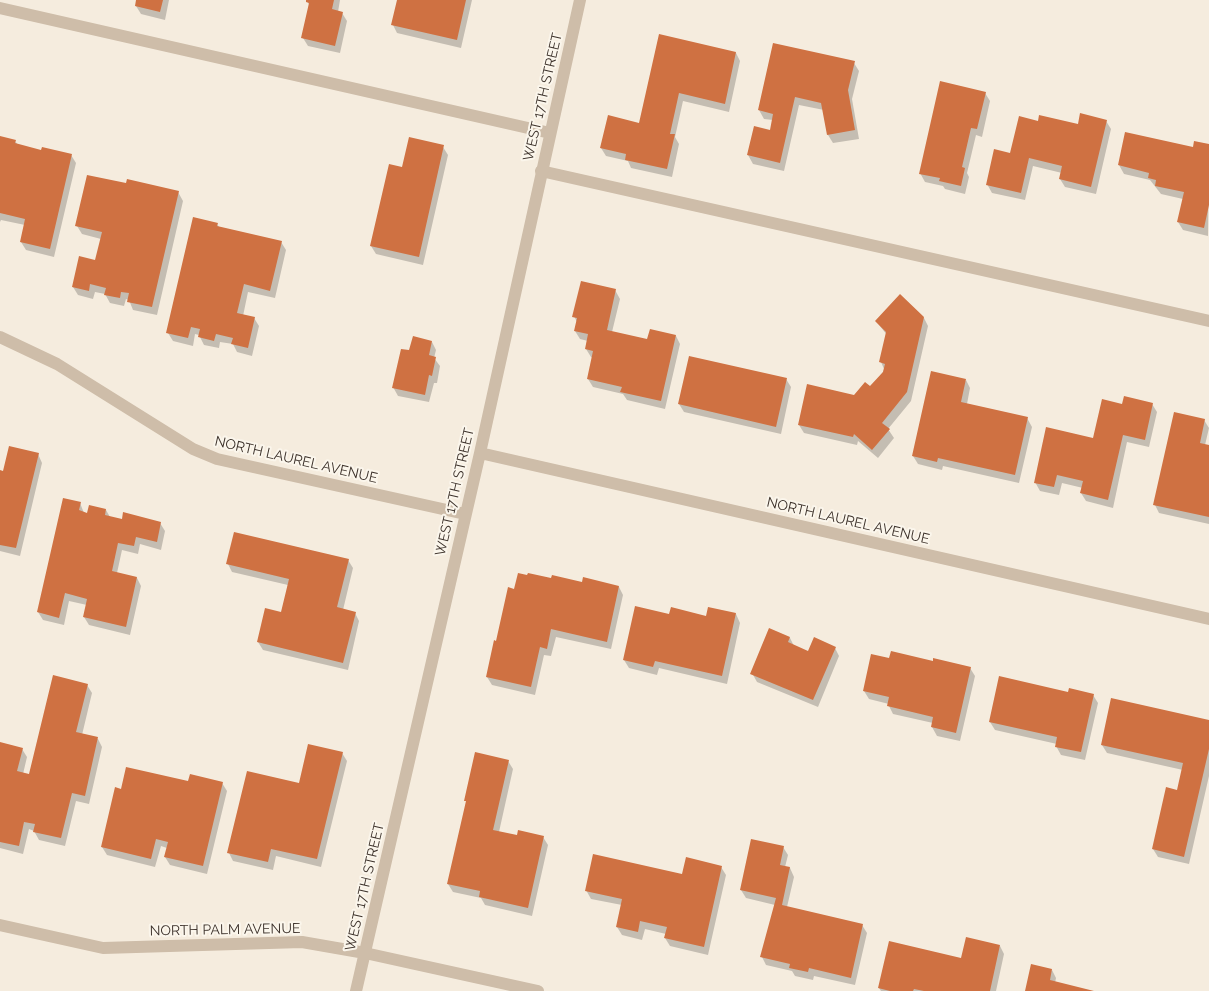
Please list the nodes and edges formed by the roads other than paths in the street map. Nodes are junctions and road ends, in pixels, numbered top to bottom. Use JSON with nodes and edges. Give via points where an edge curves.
{"nodes":[{"id":1,"x":580,"y":0,"type":"edge"},
{"id":2,"x":0,"y":8,"type":"edge"},
{"id":3,"x":550,"y":133,"type":"junction"},
{"id":4,"x":542,"y":171,"type":"junction"},
{"id":5,"x":1209,"y":321,"type":"edge"},
{"id":6,"x":0,"y":337,"type":"edge"},
{"id":7,"x":480,"y":452,"type":"junction"},
{"id":8,"x":465,"y":514,"type":"junction"},
{"id":9,"x":1209,"y":619,"type":"edge"},
{"id":10,"x":0,"y":925,"type":"edge"},
{"id":11,"x":365,"y":953,"type":"junction"},
{"id":12,"x":356,"y":991,"type":"edge"},
{"id":13,"x":538,"y":991,"type":"edge"}],
"edges":[{"from":1,"to":3,"type":"street","name":"WEST 17TH STREET"},
{"from":2,"to":3,"type":"street"},
{"from":3,"to":4,"type":"street","name":"WEST 17TH STREET"},
{"from":4,"to":5,"type":"street"},
{"from":4,"to":7,"type":"street","name":"WEST 17TH STREET"},
{"from":6,"to":8,"type":"street","name":"NORTH LAUREL AVENUE","via":[[57,364],[193,449],[217,459]]},
{"from":7,"to":8,"type":"street","name":"WEST 17TH STREET"},
{"from":7,"to":9,"type":"street","name":"NORTH LAUREL AVENUE"},
{"from":8,"to":11,"type":"street","name":"WEST 17TH STREET"},
{"from":10,"to":11,"type":"street","name":"NORTH PALM AVENUE","via":[[103,948],[302,942]]},
{"from":11,"to":12,"type":"street","name":"WEST 17TH STREET"},
{"from":11,"to":13,"type":"street","name":"NORTH PALM AVENUE"}]}
